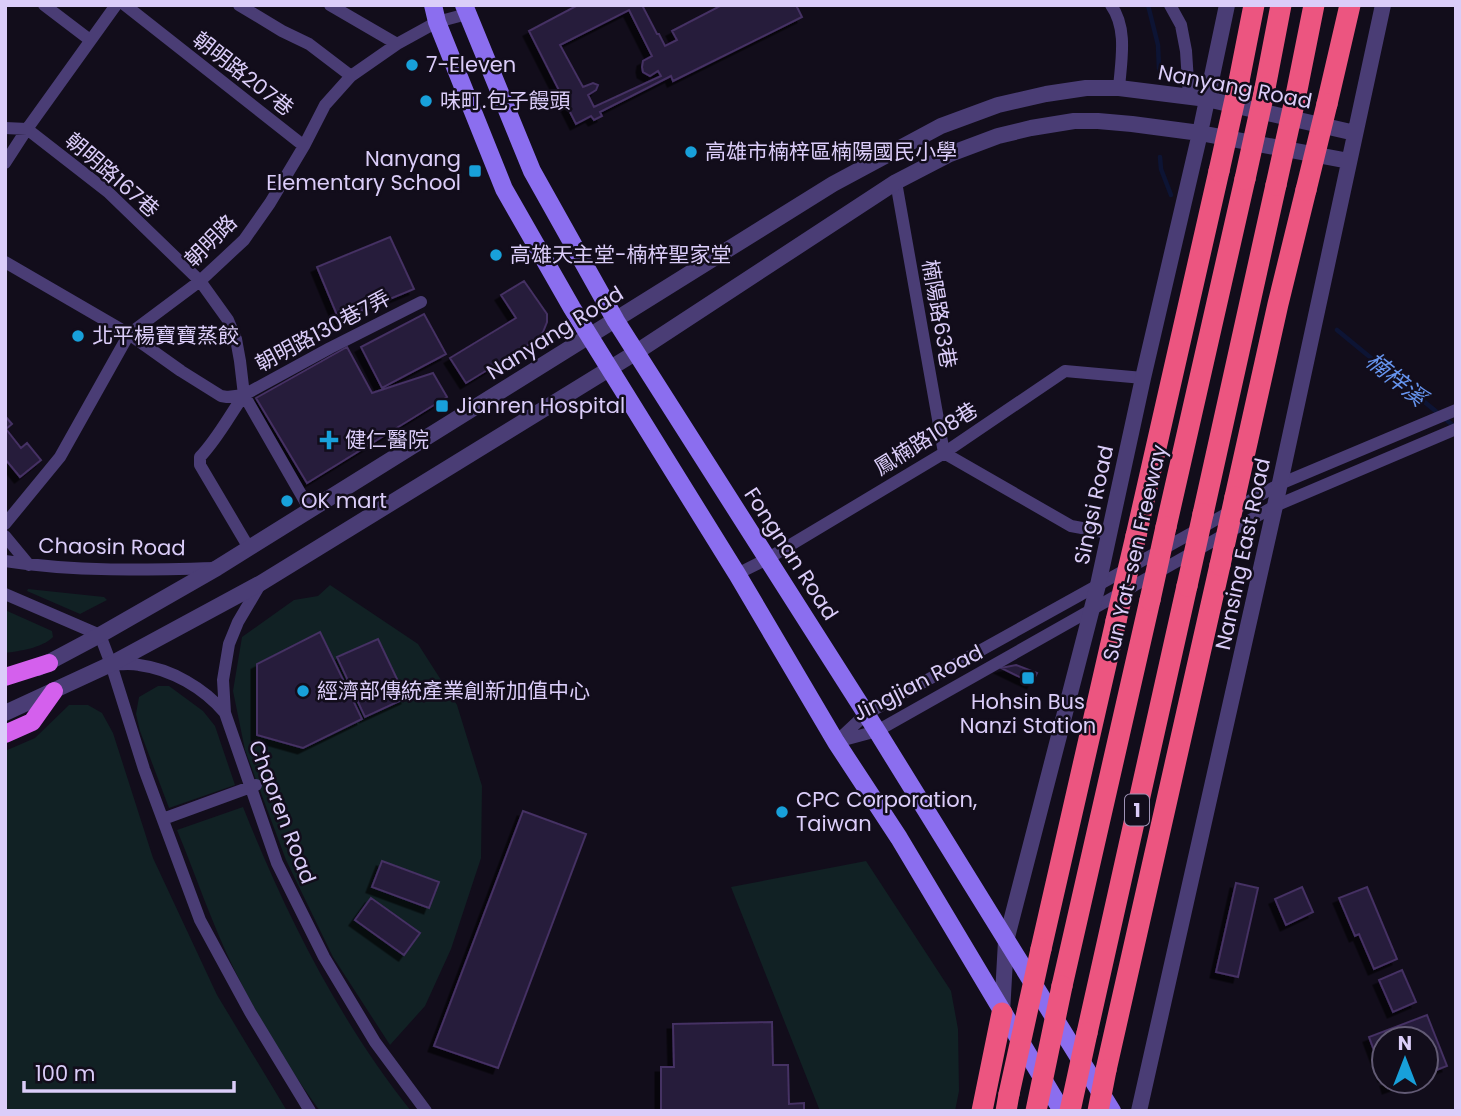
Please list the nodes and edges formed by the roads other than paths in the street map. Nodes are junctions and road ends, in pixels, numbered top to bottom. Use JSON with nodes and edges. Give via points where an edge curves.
{"nodes":[{"id":1,"x":44,"y":5,"type":"edge"},
{"id":2,"x":116,"y":5,"type":"edge"},
{"id":3,"x":125,"y":5,"type":"edge"},
{"id":4,"x":239,"y":5,"type":"edge"},
{"id":5,"x":330,"y":5,"type":"edge"},
{"id":6,"x":1111,"y":5,"type":"edge"},
{"id":7,"x":1170,"y":5,"type":"edge"},
{"id":8,"x":1227,"y":5,"type":"edge"},
{"id":9,"x":1254,"y":5,"type":"edge"},
{"id":10,"x":1281,"y":5,"type":"edge"},
{"id":11,"x":1314,"y":5,"type":"edge"},
{"id":12,"x":1350,"y":5,"type":"edge"},
{"id":13,"x":1383,"y":5,"type":"edge"},
{"id":14,"x":466,"y":10,"type":"edge"},
{"id":15,"x":435,"y":14,"type":"edge"},
{"id":16,"x":90,"y":40,"type":"junction"},
{"id":17,"x":397,"y":44,"type":"junction"},
{"id":18,"x":351,"y":76,"type":"junction"},
{"id":19,"x":1119,"y":88,"type":"junction"},
{"id":20,"x":1189,"y":97,"type":"junction"},
{"id":21,"x":1207,"y":99,"type":"junction"},
{"id":22,"x":5,"y":128,"type":"edge"},
{"id":23,"x":27,"y":129,"type":"junction"},
{"id":24,"x":1200,"y":133,"type":"junction"},
{"id":25,"x":1355,"y":133,"type":"junction"},
{"id":26,"x":304,"y":146,"type":"junction"},
{"id":27,"x":1349,"y":161,"type":"junction"},
{"id":28,"x":5,"y":163,"type":"edge"},
{"id":29,"x":896,"y":182,"type":"junction"},
{"id":30,"x":5,"y":262,"type":"edge"},
{"id":31,"x":200,"y":281,"type":"junction"},
{"id":32,"x":421,"y":302,"type":"dead end"},
{"id":33,"x":616,"y":320,"type":"junction"},
{"id":34,"x":129,"y":334,"type":"junction"},
{"id":35,"x":589,"y":336,"type":"junction"},
{"id":36,"x":635,"y":353,"type":"junction"},
{"id":37,"x":609,"y":369,"type":"junction"},
{"id":38,"x":1143,"y":378,"type":"junction"},
{"id":39,"x":244,"y":395,"type":"junction"},
{"id":40,"x":1456,"y":410,"type":"edge"},
{"id":41,"x":1456,"y":429,"type":"edge"},
{"id":42,"x":944,"y":453,"type":"junction"},
{"id":43,"x":1280,"y":484,"type":"junction"},
{"id":44,"x":1275,"y":506,"type":"junction"},
{"id":45,"x":310,"y":510,"type":"junction"},
{"id":46,"x":5,"y":524,"type":"edge"},
{"id":47,"x":1109,"y":533,"type":"junction"},
{"id":48,"x":5,"y":536,"type":"edge"},
{"id":49,"x":249,"y":548,"type":"junction"},
{"id":50,"x":767,"y":559,"type":"junction"},
{"id":51,"x":5,"y":561,"type":"edge"},
{"id":52,"x":29,"y":565,"type":"junction"},
{"id":53,"x":217,"y":568,"type":"junction"},
{"id":54,"x":737,"y":574,"type":"junction"},
{"id":55,"x":261,"y":583,"type":"junction"},
{"id":56,"x":1098,"y":585,"type":"junction"},
{"id":57,"x":5,"y":594,"type":"edge"},
{"id":58,"x":1090,"y":611,"type":"junction"},
{"id":59,"x":100,"y":635,"type":"junction"},
{"id":60,"x":49,"y":663,"type":"junction"},
{"id":61,"x":111,"y":664,"type":"junction"},
{"id":62,"x":5,"y":677,"type":"edge"},
{"id":63,"x":5,"y":684,"type":"edge"},
{"id":64,"x":54,"y":691,"type":"junction"},
{"id":65,"x":225,"y":712,"type":"junction"},
{"id":66,"x":5,"y":713,"type":"edge"},
{"id":67,"x":866,"y":714,"type":"junction"},
{"id":68,"x":877,"y":731,"type":"junction"},
{"id":69,"x":5,"y":734,"type":"edge"},
{"id":70,"x":836,"y":743,"type":"junction"},
{"id":71,"x":253,"y":786,"type":"junction"},
{"id":72,"x":163,"y":819,"type":"junction"},
{"id":73,"x":1006,"y":941,"type":"junction"},
{"id":74,"x":1002,"y":1013,"type":"junction"},
{"id":75,"x":1007,"y":1102,"type":"edge"},
{"id":76,"x":310,"y":1111,"type":"edge"},
{"id":77,"x":426,"y":1111,"type":"edge"},
{"id":78,"x":982,"y":1111,"type":"edge"},
{"id":79,"x":1036,"y":1111,"type":"edge"},
{"id":80,"x":1062,"y":1111,"type":"edge"},
{"id":81,"x":1070,"y":1111,"type":"edge"},
{"id":82,"x":1098,"y":1111,"type":"edge"},
{"id":83,"x":1112,"y":1111,"type":"edge"},
{"id":84,"x":1139,"y":1111,"type":"edge"}],
"edges":[{"from":1,"to":16,"type":"street"},
{"from":2,"to":16,"type":"street"},
{"from":3,"to":26,"type":"street","name":"朝明路207巷"},
{"from":4,"to":18,"type":"street","via":[[309,44]]},
{"from":5,"to":17,"type":"street"},
{"from":6,"to":19,"type":"street","via":[[1118,14],[1122,37]]},
{"from":7,"to":20,"type":"street","via":[[1181,25]]},
{"from":8,"to":21,"type":"street","name":"Singsi Road"},
{"from":9,"to":75,"type":"highway","bridge":true},
{"from":10,"to":79,"type":"highway","name":"Sun Yat-sen Freeway","number":"1","bridge":true},
{"from":11,"to":81,"type":"highway","number":"1","bridge":true},
{"from":12,"to":82,"type":"highway","bridge":true,"via":[[1278,304]]},
{"from":13,"to":25,"type":"street","name":"Nansing East Road"},
{"from":14,"to":15,"type":"street","name":"朝明路"},
{"from":14,"to":33,"type":"main road","name":"Fongnan Road","via":[[532,171]]},
{"from":15,"to":17,"type":"street","name":"朝明路"},
{"from":15,"to":35,"type":"main road","via":[[504,189]]},
{"from":16,"to":23,"type":"street"},
{"from":17,"to":18,"type":"street","name":"朝明路"},
{"from":18,"to":26,"type":"street","name":"朝明路","via":[[325,105]]},
{"from":19,"to":20,"type":"street","name":"Nanyang Road"},
{"from":19,"to":33,"type":"street","name":"Nanyang Road","via":[[1046,94],[941,126],[832,184]]},
{"from":20,"to":21,"type":"street","name":"Nanyang Road"},
{"from":21,"to":24,"type":"street","name":"Singsi Road"},
{"from":21,"to":25,"type":"street","name":"Nanyang Road"},
{"from":22,"to":23,"type":"street"},
{"from":23,"to":28,"type":"street"},
{"from":23,"to":31,"type":"street","name":"朝明路167巷","via":[[108,192]]},
{"from":24,"to":27,"type":"street"},
{"from":24,"to":29,"type":"street","via":[[1074,121],[998,136]]},
{"from":24,"to":38,"type":"street","name":"Singsi Road"},
{"from":25,"to":27,"type":"street","name":"Nansing East Road"},
{"from":26,"to":31,"type":"street","name":"朝明路","via":[[244,240]]},
{"from":27,"to":43,"type":"street","name":"Nansing East Road"},
{"from":29,"to":36,"type":"street"},
{"from":29,"to":42,"type":"street","name":"楠陽路63巷"},
{"from":30,"to":34,"type":"street"},
{"from":31,"to":34,"type":"street","name":"朝明路"},
{"from":31,"to":39,"type":"street","name":"朝明路167巷","via":[[236,339]]},
{"from":32,"to":39,"type":"street","name":"朝明路130巷7弄"},
{"from":33,"to":35,"type":"street","name":"Nanyang Road"},
{"from":33,"to":36,"type":"main road","name":"Fongnan Road"},
{"from":34,"to":39,"type":"street","via":[[221,396]]},
{"from":34,"to":46,"type":"street","name":"朝明路","via":[[60,457]]},
{"from":35,"to":37,"type":"main road"},
{"from":35,"to":45,"type":"street","name":"Nanyang Road"},
{"from":36,"to":37,"type":"street"},
{"from":36,"to":50,"type":"main road","name":"Fongnan Road"},
{"from":37,"to":54,"type":"main road"},
{"from":37,"to":55,"type":"street"},
{"from":38,"to":42,"type":"street","name":"鳳楠路108巷","via":[[1065,371]]},
{"from":38,"to":47,"type":"street","name":"Singsi Road"},
{"from":39,"to":45,"type":"street"},
{"from":39,"to":49,"type":"street","via":[[200,457],[200,465]]},
{"from":40,"to":43,"type":"street","name":"Jingjian Road"},
{"from":41,"to":44,"type":"street","name":"Jingjian Road"},
{"from":42,"to":47,"type":"street","via":[[1071,526]]},
{"from":42,"to":50,"type":"street","name":"鳳楠路108巷"},
{"from":43,"to":44,"type":"street","name":"Nansing East Road"},
{"from":43,"to":56,"type":"street","name":"Jingjian Road"},
{"from":44,"to":58,"type":"street","name":"Jingjian Road"},
{"from":44,"to":84,"type":"street","name":"Nansing East Road"},
{"from":45,"to":49,"type":"street","name":"Nanyang Road"},
{"from":47,"to":56,"type":"street","name":"Singsi Road"},
{"from":48,"to":52,"type":"street"},
{"from":49,"to":53,"type":"street","name":"Nanyang Road"},
{"from":50,"to":54,"type":"street","name":"鳳楠路108巷"},
{"from":50,"to":67,"type":"main road","name":"Fongnan Road"},
{"from":51,"to":52,"type":"street","name":"Chaosin Road"},
{"from":52,"to":53,"type":"street","name":"Chaosin Road","via":[[132,571]]},
{"from":53,"to":59,"type":"street","name":"Nanyang Road"},
{"from":54,"to":70,"type":"main road"},
{"from":55,"to":61,"type":"street"},
{"from":55,"to":65,"type":"street","name":"Chaoren Road","via":[[229,644],[223,680]]},
{"from":56,"to":58,"type":"street","name":"Singsi Road"},
{"from":56,"to":67,"type":"street","name":"Jingjian Road"},
{"from":57,"to":59,"type":"street"},
{"from":58,"to":68,"type":"street","name":"Jingjian Road"},
{"from":58,"to":73,"type":"street","name":"Singsi Road"},
{"from":59,"to":60,"type":"street","name":"Nanyang Road"},
{"from":59,"to":61,"type":"street"},
{"from":60,"to":62,"type":"main road"},
{"from":60,"to":63,"type":"street","name":"Nanyang Road"},
{"from":61,"to":64,"type":"street"},
{"from":61,"to":65,"type":"street","via":[[164,672],[192,684]]},
{"from":61,"to":72,"type":"street"},
{"from":64,"to":66,"type":"street"},
{"from":64,"to":69,"type":"main road","via":[[32,722]]},
{"from":65,"to":71,"type":"street","name":"Chaoren Road"},
{"from":67,"to":68,"type":"main road","name":"Fongnan Road"},
{"from":67,"to":70,"type":"street","name":"Jingjian Road"},
{"from":68,"to":70,"type":"street","name":"Jingjian Road"},
{"from":68,"to":73,"type":"main road","name":"Fongnan Road"},
{"from":70,"to":74,"type":"main road","via":[[899,838]]},
{"from":71,"to":72,"type":"street"},
{"from":71,"to":77,"type":"street","name":"Chaoren Road","via":[[277,863],[324,957],[375,1042]]},
{"from":72,"to":76,"type":"street","via":[[201,920]]},
{"from":73,"to":74,"type":"street","name":"Singsi Road"},
{"from":73,"to":83,"type":"main road","name":"Fongnan Road"},
{"from":74,"to":78,"type":"highway"},
{"from":74,"to":80,"type":"main road"}]}
